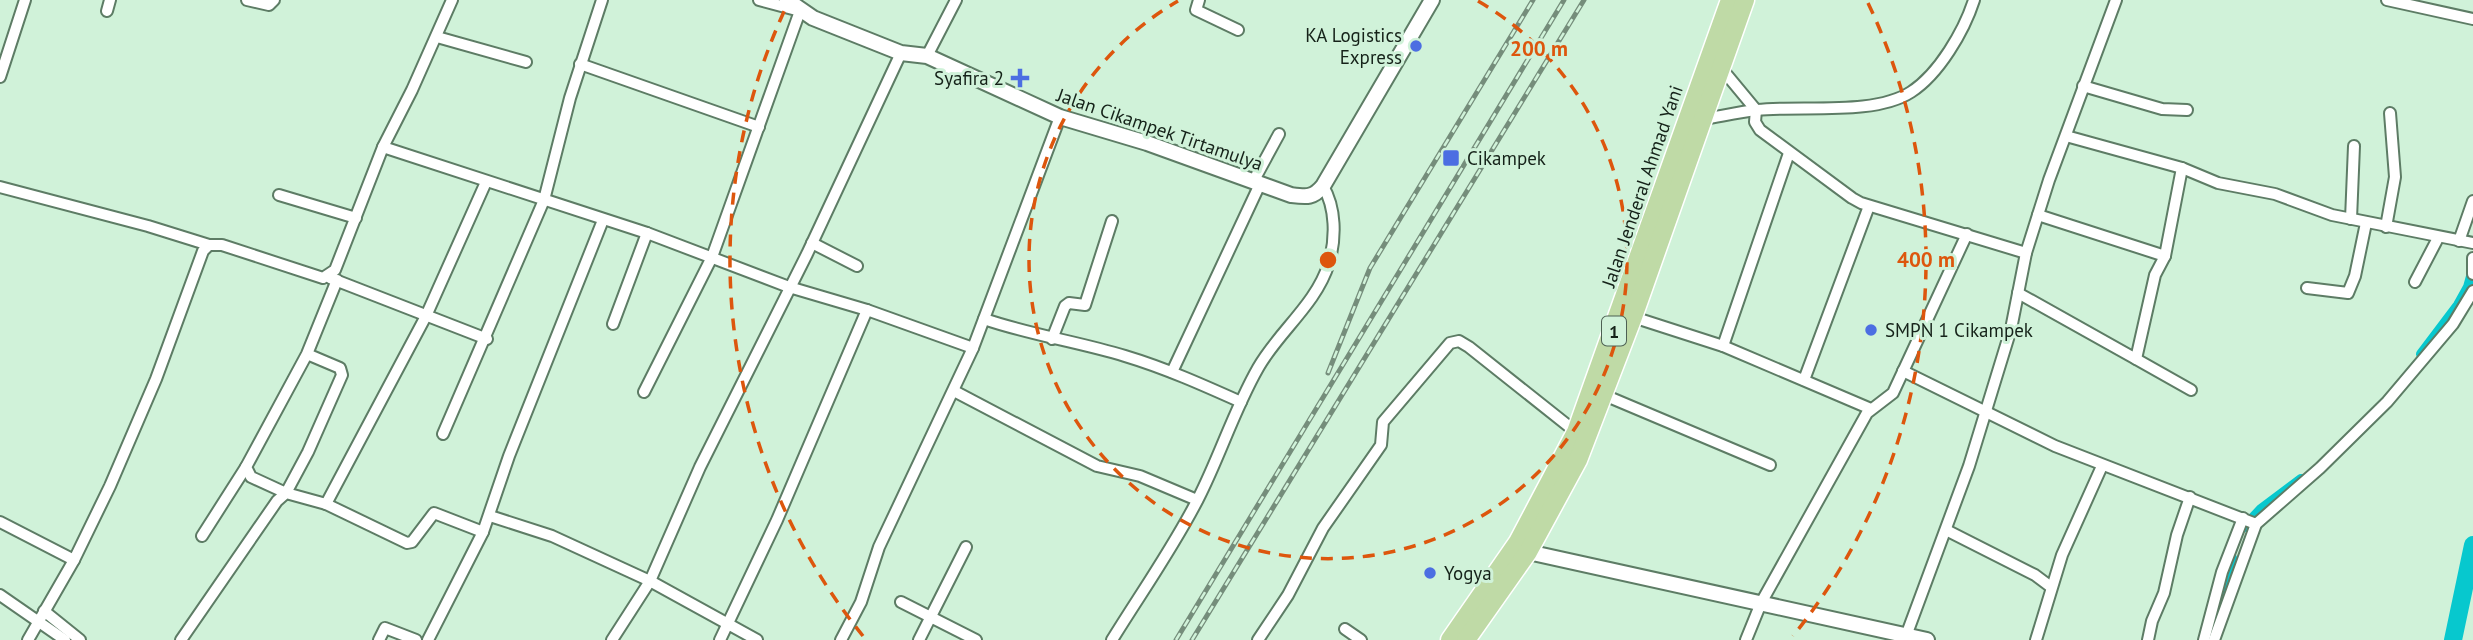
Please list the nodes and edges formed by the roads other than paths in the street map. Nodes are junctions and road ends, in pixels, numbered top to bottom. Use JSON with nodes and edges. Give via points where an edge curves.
{"nodes":[{"id":1,"x":25,"y":0,"type":"edge"},
{"id":2,"x":247,"y":0,"type":"edge"},
{"id":3,"x":274,"y":0,"type":"edge"},
{"id":4,"x":452,"y":0,"type":"edge"},
{"id":5,"x":602,"y":0,"type":"edge"},
{"id":6,"x":759,"y":0,"type":"edge"},
{"id":7,"x":787,"y":0,"type":"edge"},
{"id":8,"x":956,"y":0,"type":"edge"},
{"id":9,"x":1199,"y":0,"type":"edge"},
{"id":10,"x":1432,"y":0,"type":"edge"},
{"id":11,"x":1720,"y":0,"type":"edge"},
{"id":12,"x":1756,"y":0,"type":"edge"},
{"id":13,"x":1974,"y":0,"type":"edge"},
{"id":14,"x":2116,"y":0,"type":"edge"},
{"id":15,"x":2387,"y":0,"type":"edge"},
{"id":16,"x":1739,"y":4,"type":"edge"},
{"id":17,"x":800,"y":10,"type":"junction"},
{"id":18,"x":2473,"y":19,"type":"edge"},
{"id":19,"x":1238,"y":30,"type":"dead end"},
{"id":20,"x":437,"y":37,"type":"junction"},
{"id":21,"x":1730,"y":48,"type":"junction"},
{"id":22,"x":901,"y":53,"type":"junction"},
{"id":23,"x":927,"y":56,"type":"junction"},
{"id":24,"x":526,"y":62,"type":"dead end"},
{"id":25,"x":580,"y":64,"type":"junction"},
{"id":26,"x":1722,"y":69,"type":"junction"},
{"id":27,"x":0,"y":76,"type":"edge"},
{"id":28,"x":1702,"y":76,"type":"junction"},
{"id":29,"x":2083,"y":86,"type":"junction"},
{"id":30,"x":1756,"y":110,"type":"junction"},
{"id":31,"x":2187,"y":110,"type":"dead end"},
{"id":32,"x":2390,"y":113,"type":"dead end"},
{"id":33,"x":1060,"y":117,"type":"junction"},
{"id":34,"x":1704,"y":119,"type":"junction"},
{"id":35,"x":759,"y":127,"type":"junction"},
{"id":36,"x":1279,"y":134,"type":"dead end"},
{"id":37,"x":2066,"y":136,"type":"junction"},
{"id":38,"x":2354,"y":146,"type":"dead end"},
{"id":39,"x":383,"y":147,"type":"junction"},
{"id":40,"x":1789,"y":153,"type":"junction"},
{"id":41,"x":2182,"y":168,"type":"junction"},
{"id":42,"x":486,"y":182,"type":"junction"},
{"id":43,"x":1256,"y":183,"type":"junction"},
{"id":44,"x":1323,"y":186,"type":"junction"},
{"id":45,"x":0,"y":187,"type":"edge"},
{"id":46,"x":279,"y":195,"type":"dead end"},
{"id":47,"x":544,"y":200,"type":"junction"},
{"id":48,"x":2473,"y":201,"type":"edge"},
{"id":49,"x":1869,"y":206,"type":"junction"},
{"id":50,"x":2038,"y":215,"type":"junction"},
{"id":51,"x":356,"y":218,"type":"junction"},
{"id":52,"x":603,"y":219,"type":"junction"},
{"id":53,"x":2351,"y":219,"type":"junction"},
{"id":54,"x":1112,"y":221,"type":"dead end"},
{"id":55,"x":2366,"y":223,"type":"junction"},
{"id":56,"x":2386,"y":227,"type":"junction"},
{"id":57,"x":648,"y":233,"type":"junction"},
{"id":58,"x":1967,"y":234,"type":"junction"},
{"id":59,"x":2438,"y":238,"type":"junction"},
{"id":60,"x":2459,"y":241,"type":"junction"},
{"id":61,"x":812,"y":243,"type":"junction"},
{"id":62,"x":2473,"y":243,"type":"edge"},
{"id":63,"x":209,"y":245,"type":"junction"},
{"id":64,"x":2026,"y":253,"type":"junction"},
{"id":65,"x":2165,"y":256,"type":"junction"},
{"id":66,"x":712,"y":257,"type":"junction"},
{"id":67,"x":857,"y":266,"type":"dead end"},
{"id":68,"x":332,"y":279,"type":"junction"},
{"id":69,"x":2416,"y":282,"type":"dead end"},
{"id":70,"x":789,"y":287,"type":"junction"},
{"id":71,"x":2307,"y":288,"type":"dead end"},
{"id":72,"x":2473,"y":291,"type":"edge"},
{"id":73,"x":2018,"y":293,"type":"junction"},
{"id":74,"x":867,"y":310,"type":"junction"},
{"id":75,"x":425,"y":316,"type":"junction"},
{"id":76,"x":1633,"y":317,"type":"junction"},
{"id":77,"x":984,"y":319,"type":"junction"},
{"id":78,"x":613,"y":324,"type":"dead end"},
{"id":79,"x":487,"y":339,"type":"junction"},
{"id":80,"x":1052,"y":339,"type":"junction"},
{"id":81,"x":1723,"y":346,"type":"junction"},
{"id":82,"x":973,"y":348,"type":"junction"},
{"id":83,"x":307,"y":354,"type":"junction"},
{"id":84,"x":2136,"y":359,"type":"junction"},
{"id":85,"x":1903,"y":371,"type":"junction"},
{"id":86,"x":1172,"y":372,"type":"junction"},
{"id":87,"x":1804,"y":380,"type":"junction"},
{"id":88,"x":2191,"y":390,"type":"dead end"},
{"id":89,"x":954,"y":391,"type":"junction"},
{"id":90,"x":644,"y":392,"type":"dead end"},
{"id":91,"x":1604,"y":395,"type":"junction"},
{"id":92,"x":1241,"y":402,"type":"junction"},
{"id":93,"x":1871,"y":409,"type":"junction"},
{"id":94,"x":1985,"y":413,"type":"junction"},
{"id":95,"x":1576,"y":432,"type":"junction"},
{"id":96,"x":443,"y":434,"type":"dead end"},
{"id":97,"x":1770,"y":464,"type":"dead end"},
{"id":98,"x":2102,"y":466,"type":"junction"},
{"id":99,"x":246,"y":467,"type":"junction"},
{"id":100,"x":286,"y":493,"type":"junction"},
{"id":101,"x":2189,"y":497,"type":"junction"},
{"id":102,"x":1197,"y":500,"type":"junction"},
{"id":103,"x":326,"y":504,"type":"junction"},
{"id":104,"x":490,"y":516,"type":"junction"},
{"id":105,"x":2250,"y":521,"type":"junction"},
{"id":106,"x":0,"y":522,"type":"edge"},
{"id":107,"x":1946,"y":530,"type":"junction"},
{"id":108,"x":483,"y":532,"type":"junction"},
{"id":109,"x":202,"y":536,"type":"dead end"},
{"id":110,"x":966,"y":547,"type":"dead end"},
{"id":111,"x":1523,"y":547,"type":"junction"},
{"id":112,"x":74,"y":560,"type":"junction"},
{"id":113,"x":650,"y":581,"type":"junction"},
{"id":114,"x":2051,"y":587,"type":"junction"},
{"id":115,"x":0,"y":595,"type":"edge"},
{"id":116,"x":901,"y":602,"type":"dead end"},
{"id":117,"x":1761,"y":603,"type":"junction"},
{"id":118,"x":42,"y":615,"type":"junction"},
{"id":119,"x":932,"y":618,"type":"junction"},
{"id":120,"x":728,"y":625,"type":"junction"},
{"id":121,"x":1345,"y":629,"type":"dead end"},
{"id":122,"x":1897,"y":637,"type":"edge"},
{"id":123,"x":28,"y":640,"type":"edge"},
{"id":124,"x":65,"y":640,"type":"edge"},
{"id":125,"x":80,"y":640,"type":"edge"},
{"id":126,"x":181,"y":640,"type":"edge"},
{"id":127,"x":379,"y":640,"type":"edge"},
{"id":128,"x":416,"y":640,"type":"edge"},
{"id":129,"x":428,"y":640,"type":"edge"},
{"id":130,"x":612,"y":640,"type":"edge"},
{"id":131,"x":720,"y":640,"type":"edge"},
{"id":132,"x":757,"y":640,"type":"edge"},
{"id":133,"x":841,"y":640,"type":"edge"},
{"id":134,"x":919,"y":640,"type":"edge"},
{"id":135,"x":976,"y":640,"type":"edge"},
{"id":136,"x":1112,"y":640,"type":"edge"},
{"id":137,"x":1258,"y":640,"type":"edge"},
{"id":138,"x":1361,"y":640,"type":"edge"},
{"id":139,"x":1450,"y":640,"type":"edge"},
{"id":140,"x":1466,"y":640,"type":"edge"},
{"id":141,"x":1746,"y":640,"type":"edge"},
{"id":142,"x":1927,"y":640,"type":"edge"},
{"id":143,"x":2036,"y":640,"type":"edge"},
{"id":144,"x":2148,"y":640,"type":"edge"},
{"id":145,"x":2204,"y":640,"type":"edge"},
{"id":146,"x":2214,"y":640,"type":"edge"}],
"edges":[{"from":1,"to":27,"type":"street"},
{"from":2,"to":3,"type":"street","via":[[264,5]]},
{"from":4,"to":20,"type":"street"},
{"from":5,"to":25,"type":"street"},
{"from":6,"to":17,"type":"street"},
{"from":7,"to":17,"type":"street","name":"Jalan Cikampek Tirtamulya"},
{"from":8,"to":23,"type":"street"},
{"from":9,"to":19,"type":"street","via":[[1196,9]]},
{"from":10,"to":44,"type":"street"},
{"from":11,"to":28,"type":"highway"},
{"from":12,"to":21,"type":"highway","via":[[1748,25]]},
{"from":13,"to":30,"type":"street","via":[[1949,48],[1911,92],[1868,105]]},
{"from":14,"to":29,"type":"street"},
{"from":15,"to":18,"type":"street"},
{"from":16,"to":21,"type":"highway","name":"Jalan Jenderal Ahmad Yani","number":"1"},
{"from":16,"to":28,"type":"highway","name":"Jalan Jenderal Ahmad Yani","number":"1"},
{"from":17,"to":22,"type":"street","name":"Jalan Cikampek Tirtamulya"},
{"from":17,"to":35,"type":"street"},
{"from":20,"to":24,"type":"street"},
{"from":20,"to":39,"type":"street"},
{"from":21,"to":26,"type":"highway","name":"Jalan Jenderal Ahmad Yani","number":"1"},
{"from":22,"to":23,"type":"street","name":"Jalan Cikampek Tirtamulya"},
{"from":22,"to":61,"type":"street"},
{"from":23,"to":33,"type":"street","name":"Jalan Cikampek Tirtamulya"},
{"from":25,"to":35,"type":"street"},
{"from":25,"to":47,"type":"street"},
{"from":26,"to":30,"type":"street"},
{"from":26,"to":34,"type":"highway","name":"Jalan Jenderal Ahmad Yani","number":"1"},
{"from":28,"to":95,"type":"highway","name":"Jalan Jenderal Ahmad Yani","number":"1"},
{"from":29,"to":31,"type":"street","via":[[2147,106]]},
{"from":29,"to":37,"type":"street"},
{"from":30,"to":34,"type":"street"},
{"from":30,"to":40,"type":"street","via":[[1760,130]]},
{"from":32,"to":56,"type":"street","via":[[2395,177]]},
{"from":33,"to":43,"type":"street","name":"Jalan Cikampek Tirtamulya"},
{"from":33,"to":77,"type":"street"},
{"from":34,"to":76,"type":"highway","name":"Jalan Jenderal Ahmad Yani","number":"1"},
{"from":35,"to":66,"type":"street"},
{"from":36,"to":43,"type":"street"},
{"from":37,"to":41,"type":"street"},
{"from":37,"to":50,"type":"street"},
{"from":38,"to":53,"type":"street"},
{"from":39,"to":42,"type":"street"},
{"from":39,"to":51,"type":"street"},
{"from":40,"to":49,"type":"street"},
{"from":40,"to":81,"type":"street"},
{"from":41,"to":53,"type":"street","via":[[2218,183],[2275,194]]},
{"from":41,"to":65,"type":"street"},
{"from":42,"to":47,"type":"street"},
{"from":42,"to":75,"type":"street"},
{"from":43,"to":44,"type":"street","name":"Jalan Cikampek Tirtamulya","via":[[1309,197]]},
{"from":43,"to":86,"type":"street"},
{"from":44,"to":92,"type":"street","via":[[1334,214],[1329,262],[1305,307],[1276,340]]},
{"from":45,"to":63,"type":"street"},
{"from":46,"to":51,"type":"street"},
{"from":47,"to":52,"type":"street"},
{"from":47,"to":79,"type":"street"},
{"from":48,"to":60,"type":"street"},
{"from":49,"to":58,"type":"street"},
{"from":49,"to":87,"type":"street"},
{"from":50,"to":64,"type":"street"},
{"from":50,"to":65,"type":"street"},
{"from":51,"to":68,"type":"street"},
{"from":52,"to":57,"type":"street"},
{"from":52,"to":104,"type":"street","via":[[509,456]]},
{"from":53,"to":55,"type":"street"},
{"from":54,"to":80,"type":"street","via":[[1085,305],[1065,306]]},
{"from":55,"to":56,"type":"street"},
{"from":55,"to":71,"type":"street","via":[[2348,293]]},
{"from":56,"to":59,"type":"street"},
{"from":57,"to":66,"type":"street"},
{"from":57,"to":78,"type":"street"},
{"from":58,"to":64,"type":"street"},
{"from":58,"to":85,"type":"street"},
{"from":59,"to":60,"type":"street"},
{"from":59,"to":69,"type":"street"},
{"from":60,"to":62,"type":"street"},
{"from":61,"to":67,"type":"street"},
{"from":61,"to":70,"type":"street"},
{"from":63,"to":68,"type":"street"},
{"from":63,"to":112,"type":"street","via":[[198,258],[142,413]]},
{"from":64,"to":73,"type":"street"},
{"from":65,"to":84,"type":"street","via":[[2155,275]]},
{"from":66,"to":70,"type":"street"},
{"from":66,"to":90,"type":"street"},
{"from":68,"to":75,"type":"street"},
{"from":68,"to":83,"type":"street"},
{"from":70,"to":74,"type":"street"},
{"from":70,"to":113,"type":"street","via":[[700,467]]},
{"from":72,"to":105,"type":"street","via":[[2453,324],[2387,402],[2320,468]]},
{"from":73,"to":84,"type":"street"},
{"from":73,"to":94,"type":"street"},
{"from":74,"to":82,"type":"street"},
{"from":74,"to":120,"type":"street"},
{"from":75,"to":79,"type":"street"},
{"from":75,"to":103,"type":"street"},
{"from":76,"to":81,"type":"street"},
{"from":76,"to":91,"type":"highway","name":"Jalan Jenderal Ahmad Yani","number":"1"},
{"from":77,"to":80,"type":"street"},
{"from":77,"to":82,"type":"street"},
{"from":79,"to":96,"type":"street"},
{"from":80,"to":86,"type":"street"},
{"from":81,"to":87,"type":"street"},
{"from":82,"to":89,"type":"street"},
{"from":83,"to":99,"type":"street"},
{"from":83,"to":100,"type":"street","via":[[340,368],[342,375]]},
{"from":84,"to":88,"type":"street"},
{"from":85,"to":93,"type":"street","via":[[1889,398]]},
{"from":85,"to":94,"type":"street"},
{"from":86,"to":92,"type":"street"},
{"from":87,"to":93,"type":"street"},
{"from":89,"to":102,"type":"street","via":[[1097,466],[1153,481]]},
{"from":89,"to":133,"type":"street","via":[[879,547],[861,602]]},
{"from":91,"to":97,"type":"street"},
{"from":91,"to":111,"type":"highway","name":"Jalan Jenderal Ahmad Yani","number":"1","via":[[1578,460]]},
{"from":92,"to":102,"type":"street"},
{"from":93,"to":117,"type":"street"},
{"from":94,"to":98,"type":"street"},
{"from":94,"to":107,"type":"street"},
{"from":95,"to":111,"type":"highway","name":"Jalan Jenderal Ahmad Yani","number":"1"},
{"from":95,"to":137,"type":"street","via":[[1469,347],[1459,341],[1450,343],[1383,422],[1381,445],[1323,528]]},
{"from":98,"to":101,"type":"street"},
{"from":98,"to":114,"type":"street"},
{"from":99,"to":100,"type":"street","via":[[251,477]]},
{"from":99,"to":109,"type":"street"},
{"from":100,"to":103,"type":"street"},
{"from":100,"to":126,"type":"street"},
{"from":101,"to":105,"type":"street"},
{"from":101,"to":144,"type":"street"},
{"from":102,"to":136,"type":"street"},
{"from":103,"to":108,"type":"street","via":[[407,543],[434,513]]},
{"from":104,"to":108,"type":"street"},
{"from":104,"to":113,"type":"street","via":[[552,536]]},
{"from":105,"to":145,"type":"street","via":[[2222,572]]},
{"from":105,"to":146,"type":"street"},
{"from":106,"to":112,"type":"street"},
{"from":107,"to":114,"type":"street"},
{"from":107,"to":122,"type":"street"},
{"from":108,"to":129,"type":"street"},
{"from":110,"to":119,"type":"street"},
{"from":111,"to":117,"type":"street"},
{"from":111,"to":139,"type":"highway","name":"Jalan Jenderal Ahmad Yani","number":"1"},
{"from":111,"to":140,"type":"highway","name":"Jalan Jenderal Ahmad Yani","number":"1"},
{"from":112,"to":118,"type":"street"},
{"from":113,"to":120,"type":"street"},
{"from":113,"to":130,"type":"street"},
{"from":114,"to":143,"type":"street"},
{"from":115,"to":118,"type":"street"},
{"from":116,"to":119,"type":"street"},
{"from":117,"to":122,"type":"street"},
{"from":117,"to":141,"type":"street"},
{"from":118,"to":123,"type":"street"},
{"from":118,"to":124,"type":"street"},
{"from":118,"to":125,"type":"street"},
{"from":119,"to":134,"type":"street"},
{"from":119,"to":135,"type":"street"},
{"from":120,"to":131,"type":"street"},
{"from":120,"to":132,"type":"street"},
{"from":121,"to":138,"type":"street"},
{"from":122,"to":142,"type":"street"},
{"from":127,"to":128,"type":"street","via":[[385,628]]}]}
